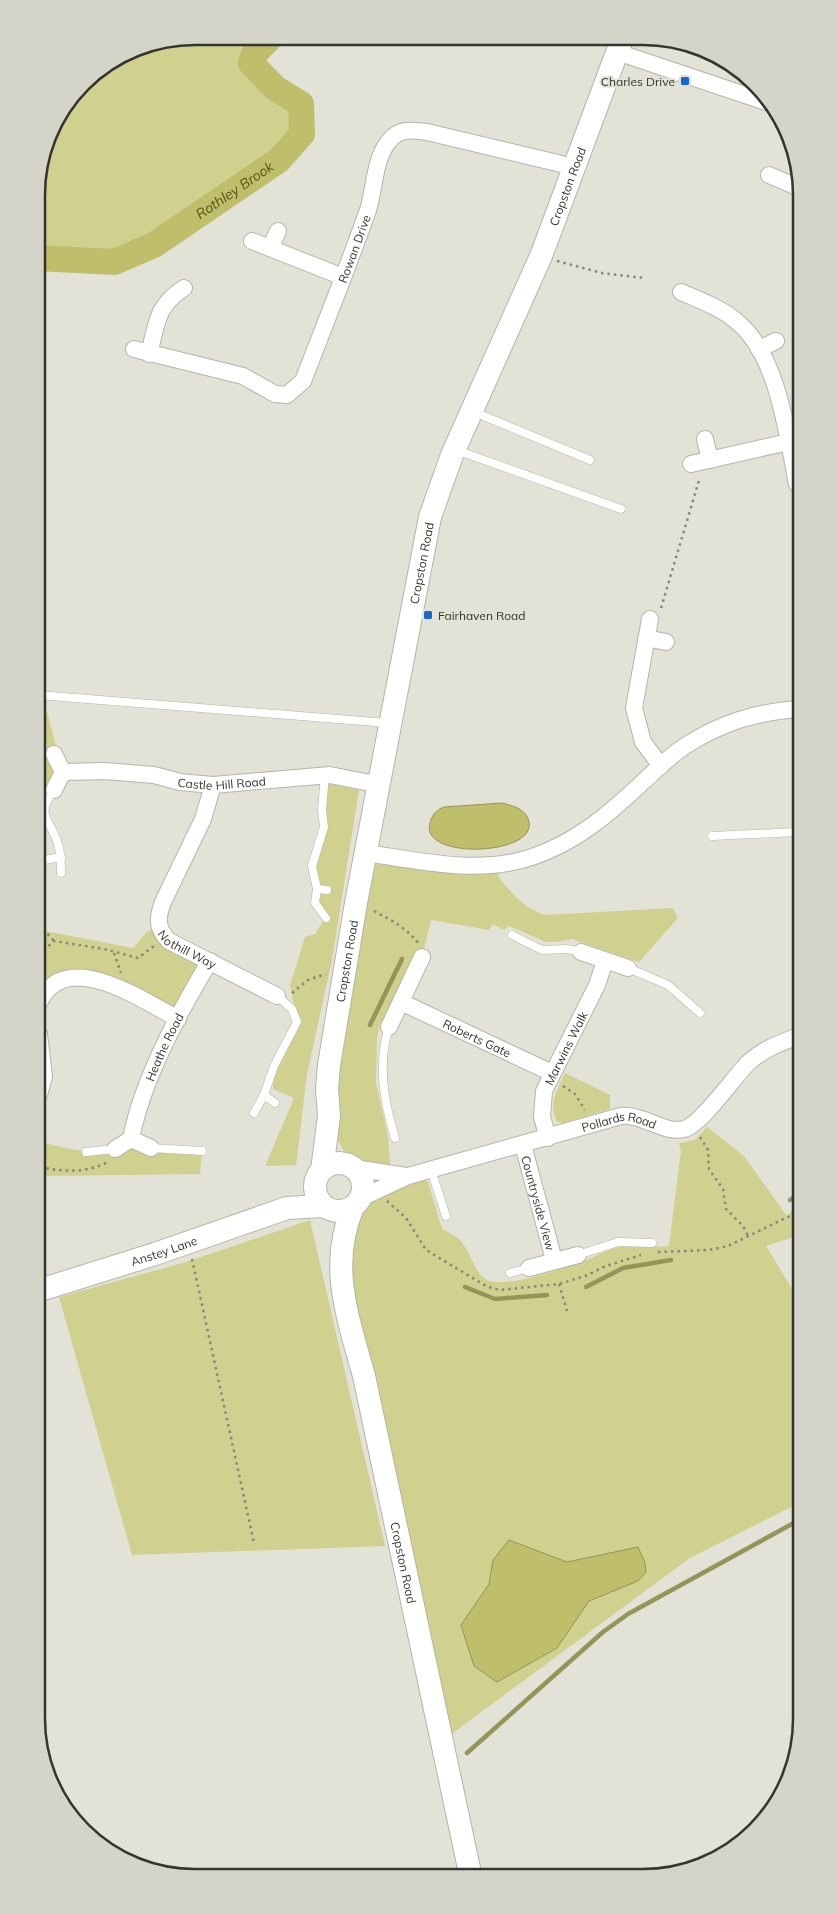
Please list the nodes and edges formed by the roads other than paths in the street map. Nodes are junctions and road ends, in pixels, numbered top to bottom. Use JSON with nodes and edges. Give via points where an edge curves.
{"nodes":[{"id":1,"x":619,"y":45,"type":"edge"},
{"id":2,"x":757,"y":99,"type":"edge"},
{"id":3,"x":574,"y":167,"type":"junction"},
{"id":4,"x":769,"y":176,"type":"dead end"},
{"id":5,"x":793,"y":186,"type":"edge"},
{"id":6,"x":278,"y":231,"type":"dead end"},
{"id":7,"x":252,"y":241,"type":"dead end"},
{"id":8,"x":270,"y":248,"type":"junction"},
{"id":9,"x":343,"y":278,"type":"junction"},
{"id":10,"x":184,"y":288,"type":"dead end"},
{"id":11,"x":681,"y":292,"type":"dead end"},
{"id":12,"x":776,"y":341,"type":"dead end"},
{"id":13,"x":759,"y":349,"type":"junction"},
{"id":14,"x":472,"y":411,"type":"junction"},
{"id":15,"x":705,"y":439,"type":"dead end"},
{"id":16,"x":788,"y":442,"type":"junction"},
{"id":17,"x":454,"y":450,"type":"junction"},
{"id":18,"x":590,"y":460,"type":"dead end"},
{"id":19,"x":793,"y":463,"type":"edge"},
{"id":20,"x":621,"y":509,"type":"dead end"},
{"id":21,"x":650,"y":619,"type":"road end"},
{"id":22,"x":646,"y":638,"type":"junction"},
{"id":23,"x":666,"y":642,"type":"dead end"},
{"id":24,"x":45,"y":696,"type":"edge"},
{"id":25,"x":793,"y":709,"type":"edge"},
{"id":26,"x":392,"y":723,"type":"junction"},
{"id":27,"x":54,"y":754,"type":"dead end"},
{"id":28,"x":661,"y":766,"type":"junction"},
{"id":29,"x":63,"y":772,"type":"junction"},
{"id":30,"x":325,"y":775,"type":"junction"},
{"id":31,"x":213,"y":785,"type":"junction"},
{"id":32,"x":380,"y":785,"type":"junction"},
{"id":33,"x":54,"y":790,"type":"joint"},
{"id":34,"x":45,"y":806,"type":"edge"},
{"id":35,"x":45,"y":813,"type":"edge"},
{"id":36,"x":793,"y":832,"type":"edge"},
{"id":37,"x":712,"y":836,"type":"dead end"},
{"id":38,"x":367,"y":853,"type":"junction"},
{"id":39,"x":60,"y":857,"type":"junction"},
{"id":40,"x":45,"y":860,"type":"edge"},
{"id":41,"x":61,"y":873,"type":"dead end"},
{"id":42,"x":317,"y":889,"type":"junction"},
{"id":43,"x":327,"y":890,"type":"dead end"},
{"id":44,"x":326,"y":918,"type":"dead end"},
{"id":45,"x":512,"y":935,"type":"dead end"},
{"id":46,"x":581,"y":952,"type":"joint"},
{"id":47,"x":422,"y":957,"type":"road end"},
{"id":48,"x":210,"y":961,"type":"junction"},
{"id":49,"x":605,"y":961,"type":"junction"},
{"id":50,"x":628,"y":968,"type":"joint"},
{"id":51,"x":45,"y":991,"type":"edge"},
{"id":52,"x":277,"y":996,"type":"joint"},
{"id":53,"x":400,"y":1002,"type":"junction"},
{"id":54,"x":700,"y":1013,"type":"dead end"},
{"id":55,"x":178,"y":1019,"type":"junction"},
{"id":56,"x":389,"y":1027,"type":"joint"},
{"id":57,"x":793,"y":1038,"type":"edge"},
{"id":58,"x":550,"y":1076,"type":"junction"},
{"id":59,"x":264,"y":1095,"type":"junction"},
{"id":60,"x":275,"y":1103,"type":"dead end"},
{"id":61,"x":254,"y":1113,"type":"dead end"},
{"id":62,"x":329,"y":1116,"type":"junction"},
{"id":63,"x":395,"y":1138,"type":"dead end"},
{"id":64,"x":548,"y":1138,"type":"junction"},
{"id":65,"x":132,"y":1139,"type":"junction"},
{"id":66,"x":523,"y":1145,"type":"junction"},
{"id":67,"x":151,"y":1148,"type":"joint"},
{"id":68,"x":115,"y":1149,"type":"joint"},
{"id":69,"x":202,"y":1151,"type":"dead end"},
{"id":70,"x":86,"y":1152,"type":"dead end"},
{"id":71,"x":353,"y":1167,"type":"junction"},
{"id":72,"x":431,"y":1170,"type":"junction"},
{"id":73,"x":318,"y":1176,"type":"junction"},
{"id":74,"x":408,"y":1176,"type":"junction"},
{"id":75,"x":357,"y":1203,"type":"junction"},
{"id":76,"x":287,"y":1208,"type":"junction"},
{"id":77,"x":326,"y":1208,"type":"junction"},
{"id":78,"x":446,"y":1216,"type":"dead end"},
{"id":79,"x":652,"y":1243,"type":"dead end"},
{"id":80,"x":340,"y":1252,"type":"junction"},
{"id":81,"x":578,"y":1254,"type":"joint"},
{"id":82,"x":554,"y":1260,"type":"junction"},
{"id":83,"x":529,"y":1268,"type":"joint"},
{"id":84,"x":510,"y":1273,"type":"dead end"},
{"id":85,"x":45,"y":1288,"type":"edge"},
{"id":86,"x":469,"y":1869,"type":"edge"}],
"edges":[{"from":1,"to":2,"type":"street"},
{"from":1,"to":3,"type":"street","name":"Cropston Road"},
{"from":3,"to":9,"type":"street","name":"Rowan Drive","via":[[427,132],[409,129],[398,132],[383,150],[368,210]]},
{"from":3,"to":14,"type":"street","name":"Cropston Road","via":[[541,256]]},
{"from":4,"to":5,"type":"street"},
{"from":6,"to":8,"type":"street"},
{"from":7,"to":8,"type":"street"},
{"from":8,"to":9,"type":"street"},
{"from":9,"to":10,"type":"street","name":"Rowan Drive","via":[[303,381],[287,395],[275,394],[243,376],[141,351],[162,306]]},
{"from":11,"to":13,"type":"street","via":[[736,320]]},
{"from":12,"to":13,"type":"street"},
{"from":13,"to":16,"type":"street","via":[[779,401]]},
{"from":14,"to":17,"type":"street","name":"Cropston Road"},
{"from":14,"to":18,"type":"lane"},
{"from":15,"to":16,"type":"street","via":[[702,462]]},
{"from":16,"to":19,"type":"street"},
{"from":17,"to":20,"type":"lane"},
{"from":17,"to":26,"type":"street","name":"Cropston Road","via":[[430,517]]},
{"from":21,"to":22,"type":"street"},
{"from":22,"to":23,"type":"street"},
{"from":22,"to":28,"type":"street","via":[[634,708],[644,742]]},
{"from":24,"to":26,"type":"lane"},
{"from":25,"to":28,"type":"street","via":[[759,712],[735,720],[684,747]]},
{"from":26,"to":32,"type":"street","name":"Cropston Road"},
{"from":27,"to":29,"type":"street"},
{"from":28,"to":38,"type":"street","via":[[595,825],[531,858],[461,866]]},
{"from":29,"to":31,"type":"street","name":"Castle Hill Road","via":[[154,775],[180,782]]},
{"from":29,"to":33,"type":"street"},
{"from":30,"to":31,"type":"street","name":"Castle Hill Road"},
{"from":30,"to":32,"type":"street","name":"Castle Hill Road"},
{"from":30,"to":42,"type":"lane","via":[[324,827],[312,866]]},
{"from":31,"to":48,"type":"street","name":"Nothill Way","via":[[203,819],[158,916],[158,927],[169,941]]},
{"from":32,"to":38,"type":"street","name":"Cropston Road"},
{"from":33,"to":34,"type":"lane"},
{"from":35,"to":39,"type":"lane"},
{"from":36,"to":37,"type":"lane"},
{"from":38,"to":62,"type":"street","name":"Cropston Road","via":[[329,1065]]},
{"from":39,"to":40,"type":"lane"},
{"from":39,"to":41,"type":"lane"},
{"from":42,"to":43,"type":"lane"},
{"from":42,"to":44,"type":"lane","via":[[315,903]]},
{"from":45,"to":46,"type":"lane","via":[[542,950]]},
{"from":46,"to":49,"type":"street"},
{"from":47,"to":53,"type":"street"},
{"from":48,"to":52,"type":"street","name":"Nothill Way"},
{"from":48,"to":55,"type":"street","name":"Heathe Road"},
{"from":49,"to":50,"type":"street"},
{"from":49,"to":58,"type":"street","name":"Marwins Walk","via":[[597,985]]},
{"from":50,"to":54,"type":"lane","via":[[668,985]]},
{"from":51,"to":55,"type":"street","via":[[62,980],[84,977],[105,983]]},
{"from":52,"to":59,"type":"lane","via":[[292,1009],[297,1022],[274,1066]]},
{"from":53,"to":56,"type":"street"},
{"from":53,"to":58,"type":"street","name":"Roberts Gate"},
{"from":55,"to":65,"type":"street","name":"Heathe Road","via":[[139,1102]]},
{"from":56,"to":63,"type":"lane","via":[[383,1046],[384,1089]]},
{"from":57,"to":64,"type":"street","name":"Pollards Road","via":[[767,1048],[749,1062],[692,1126],[684,1130],[674,1130],[633,1115]]},
{"from":58,"to":64,"type":"street","name":"Marwins Walk","via":[[541,1104]]},
{"from":59,"to":60,"type":"lane"},
{"from":59,"to":61,"type":"lane"},
{"from":62,"to":71,"type":"street","name":"Cropston Road","via":[[336,1137]]},
{"from":62,"to":73,"type":"street","name":"Cropston Road"},
{"from":64,"to":66,"type":"street","name":"Pollards Road"},
{"from":65,"to":67,"type":"street"},
{"from":65,"to":68,"type":"street"},
{"from":66,"to":72,"type":"street","name":"Pollards Road"},
{"from":66,"to":82,"type":"street","name":"Countryside View"},
{"from":67,"to":69,"type":"lane"},
{"from":68,"to":70,"type":"lane"},
{"from":71,"to":73,"type":"street","via":[[336,1162]]},
{"from":71,"to":74,"type":"street","name":"Pollards Road"},
{"from":71,"to":75,"type":"street","name":"Cropston Road","via":[[363,1182]]},
{"from":72,"to":74,"type":"street","name":"Pollards Road"},
{"from":72,"to":78,"type":"lane"},
{"from":73,"to":76,"type":"street","name":"Anstey Lane"},
{"from":73,"to":77,"type":"street","name":"Cropston Road","via":[[317,1199]]},
{"from":74,"to":75,"type":"street","name":"Pollards Road"},
{"from":75,"to":77,"type":"street","via":[[338,1212]]},
{"from":75,"to":80,"type":"street","name":"Cropston Road","via":[[346,1225]]},
{"from":76,"to":77,"type":"street","name":"Anstey Lane"},
{"from":76,"to":85,"type":"street","name":"Anstey Lane"},
{"from":77,"to":80,"type":"street","name":"Cropston Road"},
{"from":79,"to":81,"type":"lane","via":[[618,1242]]},
{"from":80,"to":86,"type":"street","name":"Cropston Road","via":[[345,1308],[366,1386]]},
{"from":81,"to":82,"type":"street","name":"Countryside View"},
{"from":82,"to":83,"type":"street","name":"Countryside View"},
{"from":83,"to":84,"type":"lane"}]}
